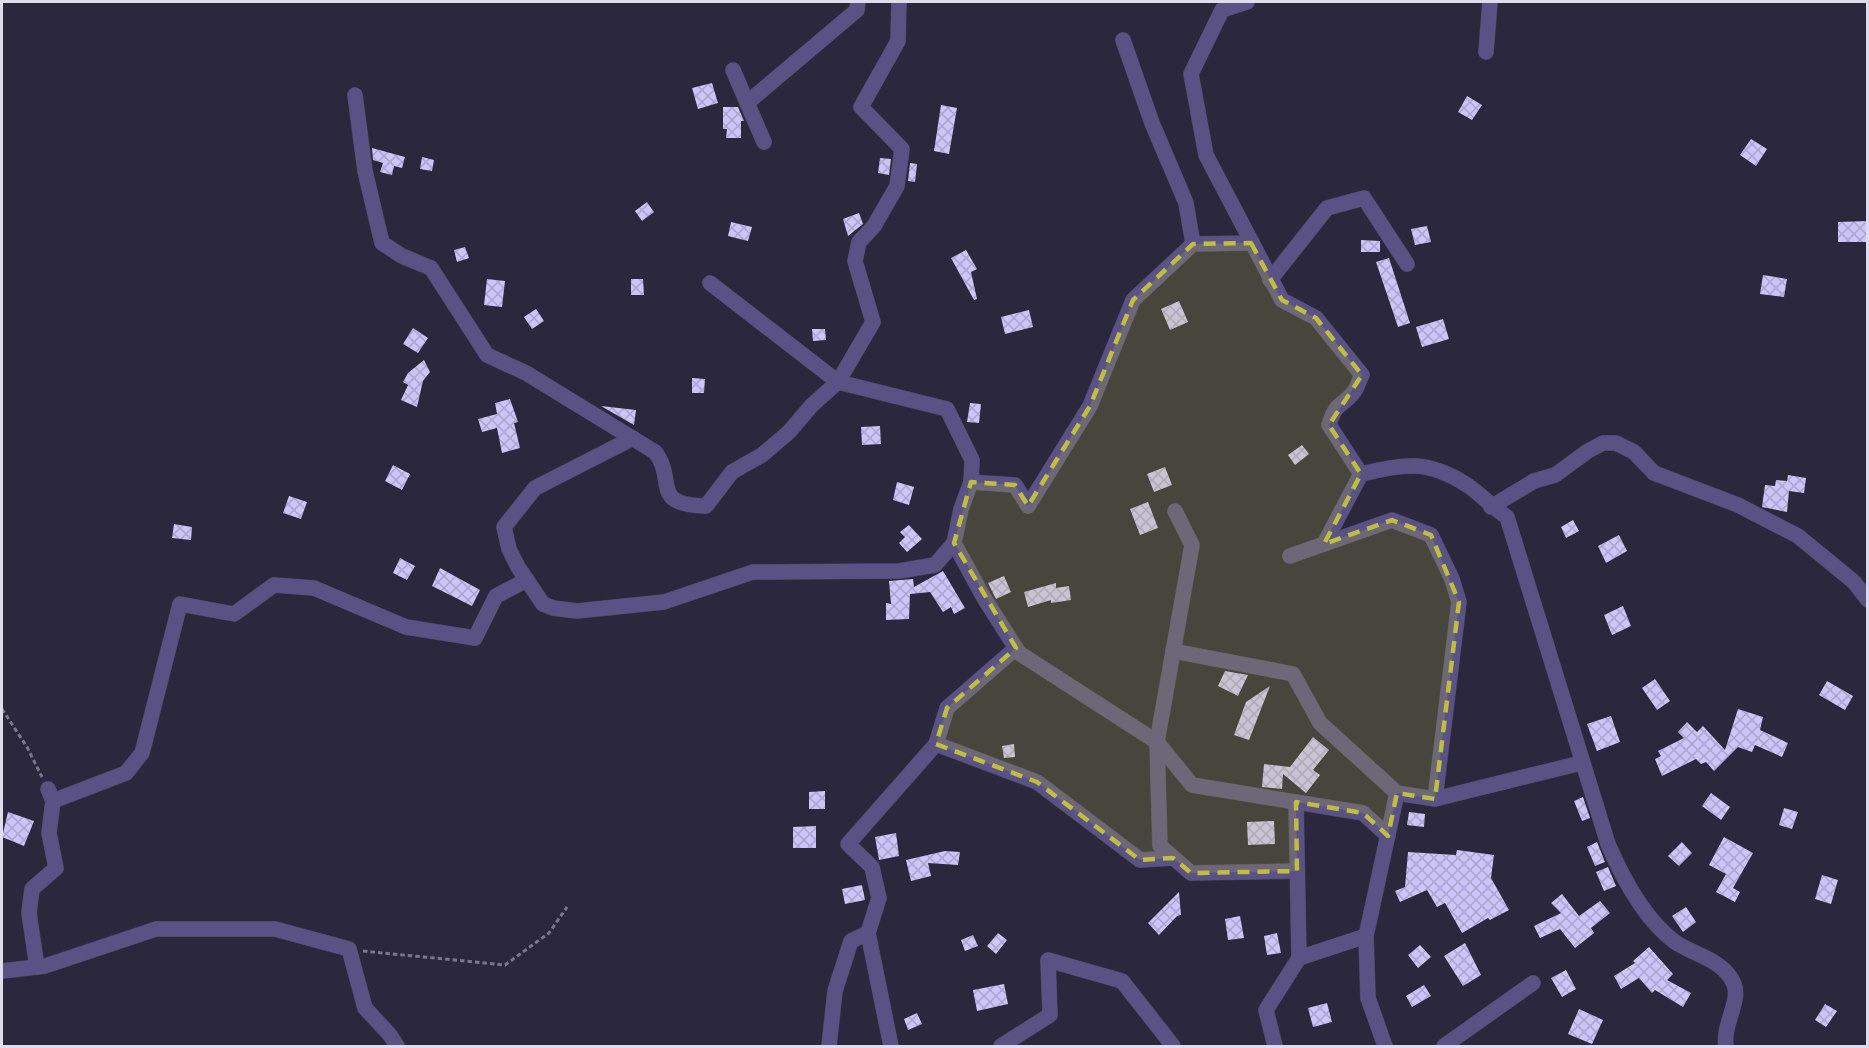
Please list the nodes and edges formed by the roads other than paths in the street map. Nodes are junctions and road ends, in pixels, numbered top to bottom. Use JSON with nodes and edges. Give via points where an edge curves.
{"nodes":[{"id":1,"x":858,"y":2,"type":"edge"},
{"id":2,"x":899,"y":2,"type":"edge"},
{"id":3,"x":1247,"y":2,"type":"edge"},
{"id":4,"x":1490,"y":2,"type":"edge"},
{"id":5,"x":1123,"y":40,"type":"dead end"},
{"id":6,"x":1486,"y":52,"type":"dead end"},
{"id":7,"x":732,"y":70,"type":"dead end"},
{"id":8,"x":355,"y":95,"type":"dead end"},
{"id":9,"x":747,"y":103,"type":"junction"},
{"id":10,"x":764,"y":142,"type":"dead end"},
{"id":11,"x":1251,"y":243,"type":"junction"},
{"id":12,"x":1193,"y":244,"type":"junction"},
{"id":13,"x":1407,"y":264,"type":"dead end"},
{"id":14,"x":1270,"y":280,"type":"junction"},
{"id":15,"x":710,"y":283,"type":"dead end"},
{"id":16,"x":838,"y":382,"type":"junction"},
{"id":17,"x":633,"y":438,"type":"junction"},
{"id":18,"x":1361,"y":474,"type":"junction"},
{"id":19,"x":971,"y":482,"type":"junction"},
{"id":20,"x":1491,"y":507,"type":"junction"},
{"id":21,"x":1175,"y":511,"type":"dead end"},
{"id":22,"x":954,"y":543,"type":"junction"},
{"id":23,"x":1324,"y":544,"type":"junction"},
{"id":24,"x":1290,"y":556,"type":"dead end"},
{"id":25,"x":527,"y":580,"type":"junction"},
{"id":26,"x":1868,"y":600,"type":"edge"},
{"id":27,"x":1016,"y":648,"type":"junction"},
{"id":28,"x":1173,"y":651,"type":"junction"},
{"id":29,"x":1157,"y":742,"type":"junction"},
{"id":30,"x":936,"y":744,"type":"junction"},
{"id":31,"x":1581,"y":763,"type":"junction"},
{"id":32,"x":1397,"y":793,"type":"junction"},
{"id":33,"x":1435,"y":800,"type":"junction"},
{"id":34,"x":1296,"y":802,"type":"junction"},
{"id":35,"x":1388,"y":836,"type":"junction"},
{"id":36,"x":1173,"y":858,"type":"junction"},
{"id":37,"x":1297,"y":871,"type":"junction"},
{"id":38,"x":868,"y":933,"type":"junction"},
{"id":39,"x":1366,"y":936,"type":"junction"},
{"id":40,"x":1299,"y":958,"type":"junction"},
{"id":41,"x":37,"y":967,"type":"junction"},
{"id":42,"x":2,"y":971,"type":"edge"},
{"id":43,"x":1533,"y":983,"type":"dead end"},
{"id":44,"x":398,"y":1047,"type":"edge"},
{"id":45,"x":829,"y":1047,"type":"edge"},
{"id":46,"x":891,"y":1047,"type":"edge"},
{"id":47,"x":1001,"y":1047,"type":"edge"},
{"id":48,"x":1173,"y":1047,"type":"edge"},
{"id":49,"x":1275,"y":1047,"type":"edge"},
{"id":50,"x":1385,"y":1047,"type":"edge"},
{"id":51,"x":1444,"y":1047,"type":"edge"},
{"id":52,"x":1726,"y":1047,"type":"edge"}],
"edges":[{"from":1,"to":9,"type":"street","via":[[857,10]]},
{"from":2,"to":16,"type":"street","via":[[898,40],[861,107],[902,149],[897,186],[874,226],[859,242],[855,261],[873,322]]},
{"from":3,"to":11,"type":"street","via":[[1222,10],[1191,74],[1206,155]]},
{"from":4,"to":6,"type":"street"},
{"from":5,"to":12,"type":"street","via":[[1186,203]]},
{"from":7,"to":9,"type":"street"},
{"from":8,"to":17,"type":"street","via":[[365,171],[382,243],[431,268],[487,356],[526,372]]},
{"from":9,"to":10,"type":"street"},
{"from":11,"to":12,"type":"street"},
{"from":11,"to":14,"type":"street"},
{"from":12,"to":19,"type":"street","via":[[1133,300],[1090,406],[1028,507],[1015,485]]},
{"from":13,"to":14,"type":"street","via":[[1364,198],[1327,208]]},
{"from":14,"to":18,"type":"street","via":[[1282,300],[1316,318],[1362,375],[1353,394],[1340,402],[1332,414],[1329,425]]},
{"from":15,"to":16,"type":"street"},
{"from":16,"to":17,"type":"street","via":[[789,432],[732,472],[706,506],[682,504],[673,499],[667,492],[661,460]]},
{"from":16,"to":19,"type":"street","via":[[947,410],[972,460]]},
{"from":17,"to":25,"type":"street","via":[[535,488],[504,527],[509,549]]},
{"from":18,"to":20,"type":"street","via":[[1401,464],[1434,468],[1468,486]]},
{"from":18,"to":23,"type":"street"},
{"from":19,"to":22,"type":"street"},
{"from":20,"to":26,"type":"street","via":[[1555,474],[1602,443],[1624,445],[1654,473],[1738,505],[1798,536],[1854,582]]},
{"from":20,"to":31,"type":"street","via":[[1508,517]]},
{"from":21,"to":28,"type":"street","via":[[1192,544]]},
{"from":22,"to":25,"type":"street","via":[[935,565],[899,571],[753,572],[664,602],[615,608],[553,608],[543,604]]},
{"from":22,"to":27,"type":"street"},
{"from":23,"to":24,"type":"street"},
{"from":23,"to":33,"type":"street","via":[[1392,520],[1431,535],[1452,579],[1459,602]]},
{"from":25,"to":41,"type":"street","via":[[496,596],[476,638],[406,627],[314,588],[274,585],[234,614],[180,604],[142,753],[126,774],[50,795],[49,833],[56,868],[32,889],[29,913]]},
{"from":27,"to":29,"type":"street"},
{"from":27,"to":30,"type":"street","via":[[947,708]]},
{"from":28,"to":29,"type":"street"},
{"from":28,"to":32,"type":"street","via":[[1293,674],[1320,723]]},
{"from":29,"to":34,"type":"street","via":[[1192,784]]},
{"from":29,"to":36,"type":"street","via":[[1160,846]]},
{"from":30,"to":36,"type":"street","via":[[1037,782],[1140,860]]},
{"from":30,"to":38,"type":"street","via":[[848,844],[872,867],[879,898]]},
{"from":31,"to":33,"type":"street"},
{"from":31,"to":52,"type":"street","via":[[1623,879],[1675,942],[1723,970],[1735,986]]},
{"from":32,"to":33,"type":"street"},
{"from":32,"to":35,"type":"street"},
{"from":34,"to":35,"type":"street","via":[[1363,813]]},
{"from":34,"to":37,"type":"street"},
{"from":35,"to":39,"type":"street"},
{"from":36,"to":37,"type":"street","via":[[1191,873]]},
{"from":37,"to":40,"type":"street"},
{"from":38,"to":45,"type":"street","via":[[851,941],[835,991]]},
{"from":38,"to":46,"type":"street"},
{"from":39,"to":40,"type":"street"},
{"from":39,"to":50,"type":"street","via":[[1368,998]]},
{"from":40,"to":49,"type":"street","via":[[1266,1010]]},
{"from":41,"to":42,"type":"street"},
{"from":41,"to":44,"type":"street","via":[[156,929],[274,929],[349,949],[365,1008]]},
{"from":43,"to":51,"type":"street"},
{"from":47,"to":48,"type":"street","via":[[1050,1015],[1048,960],[1122,981]]}]}
